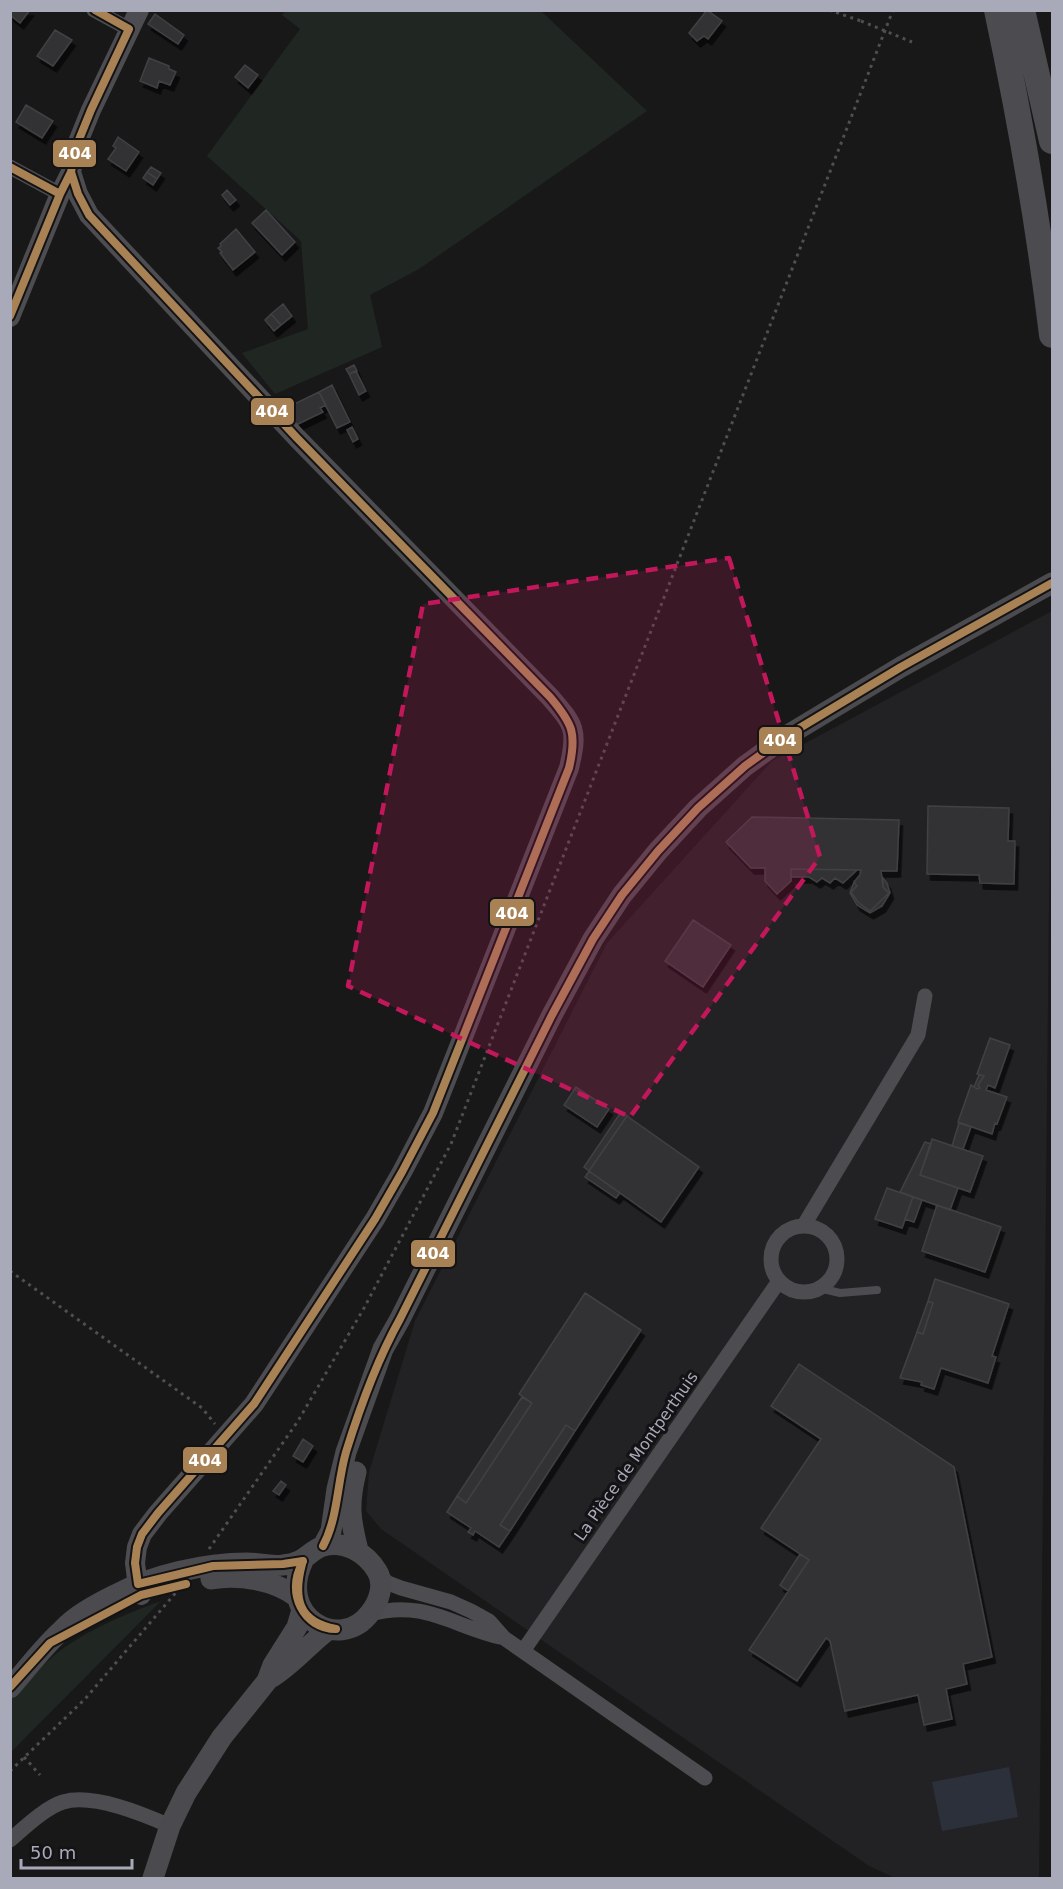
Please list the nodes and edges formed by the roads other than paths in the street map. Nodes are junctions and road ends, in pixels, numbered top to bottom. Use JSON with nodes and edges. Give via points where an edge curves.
{"nodes":[{"id":1,"x":94,"y":10,"type":"edge"},
{"id":2,"x":139,"y":10,"type":"edge"},
{"id":3,"x":997,"y":10,"type":"edge"},
{"id":4,"x":1022,"y":10,"type":"edge"},
{"id":5,"x":129,"y":29,"type":"junction"},
{"id":6,"x":1053,"y":141,"type":"edge"},
{"id":7,"x":10,"y":167,"type":"edge"},
{"id":8,"x":71,"y":172,"type":"junction"},
{"id":9,"x":60,"y":194,"type":"junction"},
{"id":10,"x":10,"y":317,"type":"edge"},
{"id":11,"x":1053,"y":335,"type":"edge"},
{"id":12,"x":1053,"y":583,"type":"edge"},
{"id":13,"x":925,"y":996,"type":"dead end"},
{"id":14,"x":804,"y":1225,"type":"junction"},
{"id":15,"x":779,"y":1281,"type":"junction"},
{"id":16,"x":819,"y":1288,"type":"junction"},
{"id":17,"x":877,"y":1290,"type":"dead end"},
{"id":18,"x":400,"y":1319,"type":"junction"},
{"id":19,"x":323,"y":1546,"type":"junction"},
{"id":20,"x":358,"y":1550,"type":"junction"},
{"id":21,"x":303,"y":1561,"type":"junction"},
{"id":22,"x":379,"y":1575,"type":"junction"},
{"id":23,"x":140,"y":1590,"type":"junction"},
{"id":24,"x":299,"y":1604,"type":"junction"},
{"id":25,"x":370,"y":1614,"type":"junction"},
{"id":26,"x":329,"y":1629,"type":"junction"},
{"id":27,"x":504,"y":1638,"type":"junction"},
{"id":28,"x":523,"y":1651,"type":"junction"},
{"id":29,"x":267,"y":1681,"type":"junction"},
{"id":30,"x":10,"y":1688,"type":"edge"},
{"id":31,"x":705,"y":1778,"type":"dead end"},
{"id":32,"x":170,"y":1826,"type":"junction"},
{"id":33,"x":10,"y":1840,"type":"edge"},
{"id":34,"x":153,"y":1878,"type":"edge"}],
"edges":[{"from":1,"to":5,"type":"street"},
{"from":2,"to":5,"type":"street"},
{"from":3,"to":11,"type":"highway","via":[[1029,176]]},
{"from":4,"to":6,"type":"highway"},
{"from":5,"to":8,"type":"street","via":[[76,147]]},
{"from":7,"to":9,"type":"street"},
{"from":8,"to":9,"type":"street"},
{"from":8,"to":23,"type":"street","via":[[89,215],[297,438],[550,697],[570,721],[574,744],[569,768],[433,1113],[375,1219],[254,1404],[142,1534],[135,1563]]},
{"from":9,"to":10,"type":"street"},
{"from":12,"to":18,"type":"main road","via":[[788,735],[737,773],[658,851],[593,939]]},
{"from":13,"to":14,"type":"street","via":[[918,1035]]},
{"from":14,"to":15,"type":"street","via":[[783,1232],[771,1251],[773,1272]]},
{"from":14,"to":16,"type":"street","via":[[824,1232],[836,1251],[834,1272]]},
{"from":15,"to":16,"type":"street","via":[[798,1292]]},
{"from":15,"to":28,"type":"street","name":"La Pièce de Montperthuis"},
{"from":16,"to":17,"type":"lane","via":[[840,1293]]},
{"from":18,"to":19,"type":"main road","via":[[383,1349],[349,1442],[331,1531]]},
{"from":18,"to":20,"type":"main road","via":[[351,1493],[350,1515]]},
{"from":19,"to":20,"type":"main road","via":[[345,1545]]},
{"from":19,"to":21,"type":"main road"},
{"from":20,"to":22,"type":"main road"},
{"from":21,"to":23,"type":"main road","via":[[280,1566],[249,1563],[195,1569]]},
{"from":21,"to":24,"type":"main road","via":[[297,1573]]},
{"from":22,"to":25,"type":"main road","via":[[380,1593]]},
{"from":22,"to":27,"type":"street","via":[[388,1583],[471,1611],[489,1621]]},
{"from":23,"to":24,"type":"main road","via":[[224,1577],[261,1581],[287,1590]]},
{"from":23,"to":30,"type":"main road","via":[[50,1643]]},
{"from":24,"to":26,"type":"main road","via":[[314,1622]]},
{"from":24,"to":29,"type":"main road","via":[[297,1627]]},
{"from":25,"to":26,"type":"main road","via":[[352,1628]]},
{"from":25,"to":27,"type":"street","via":[[395,1609],[429,1612]]},
{"from":26,"to":29,"type":"main road"},
{"from":27,"to":28,"type":"street"},
{"from":28,"to":31,"type":"street"},
{"from":29,"to":32,"type":"main road","via":[[222,1737]]},
{"from":32,"to":33,"type":"street","via":[[111,1804],[82,1799],[62,1802]]},
{"from":32,"to":34,"type":"main road"}]}
